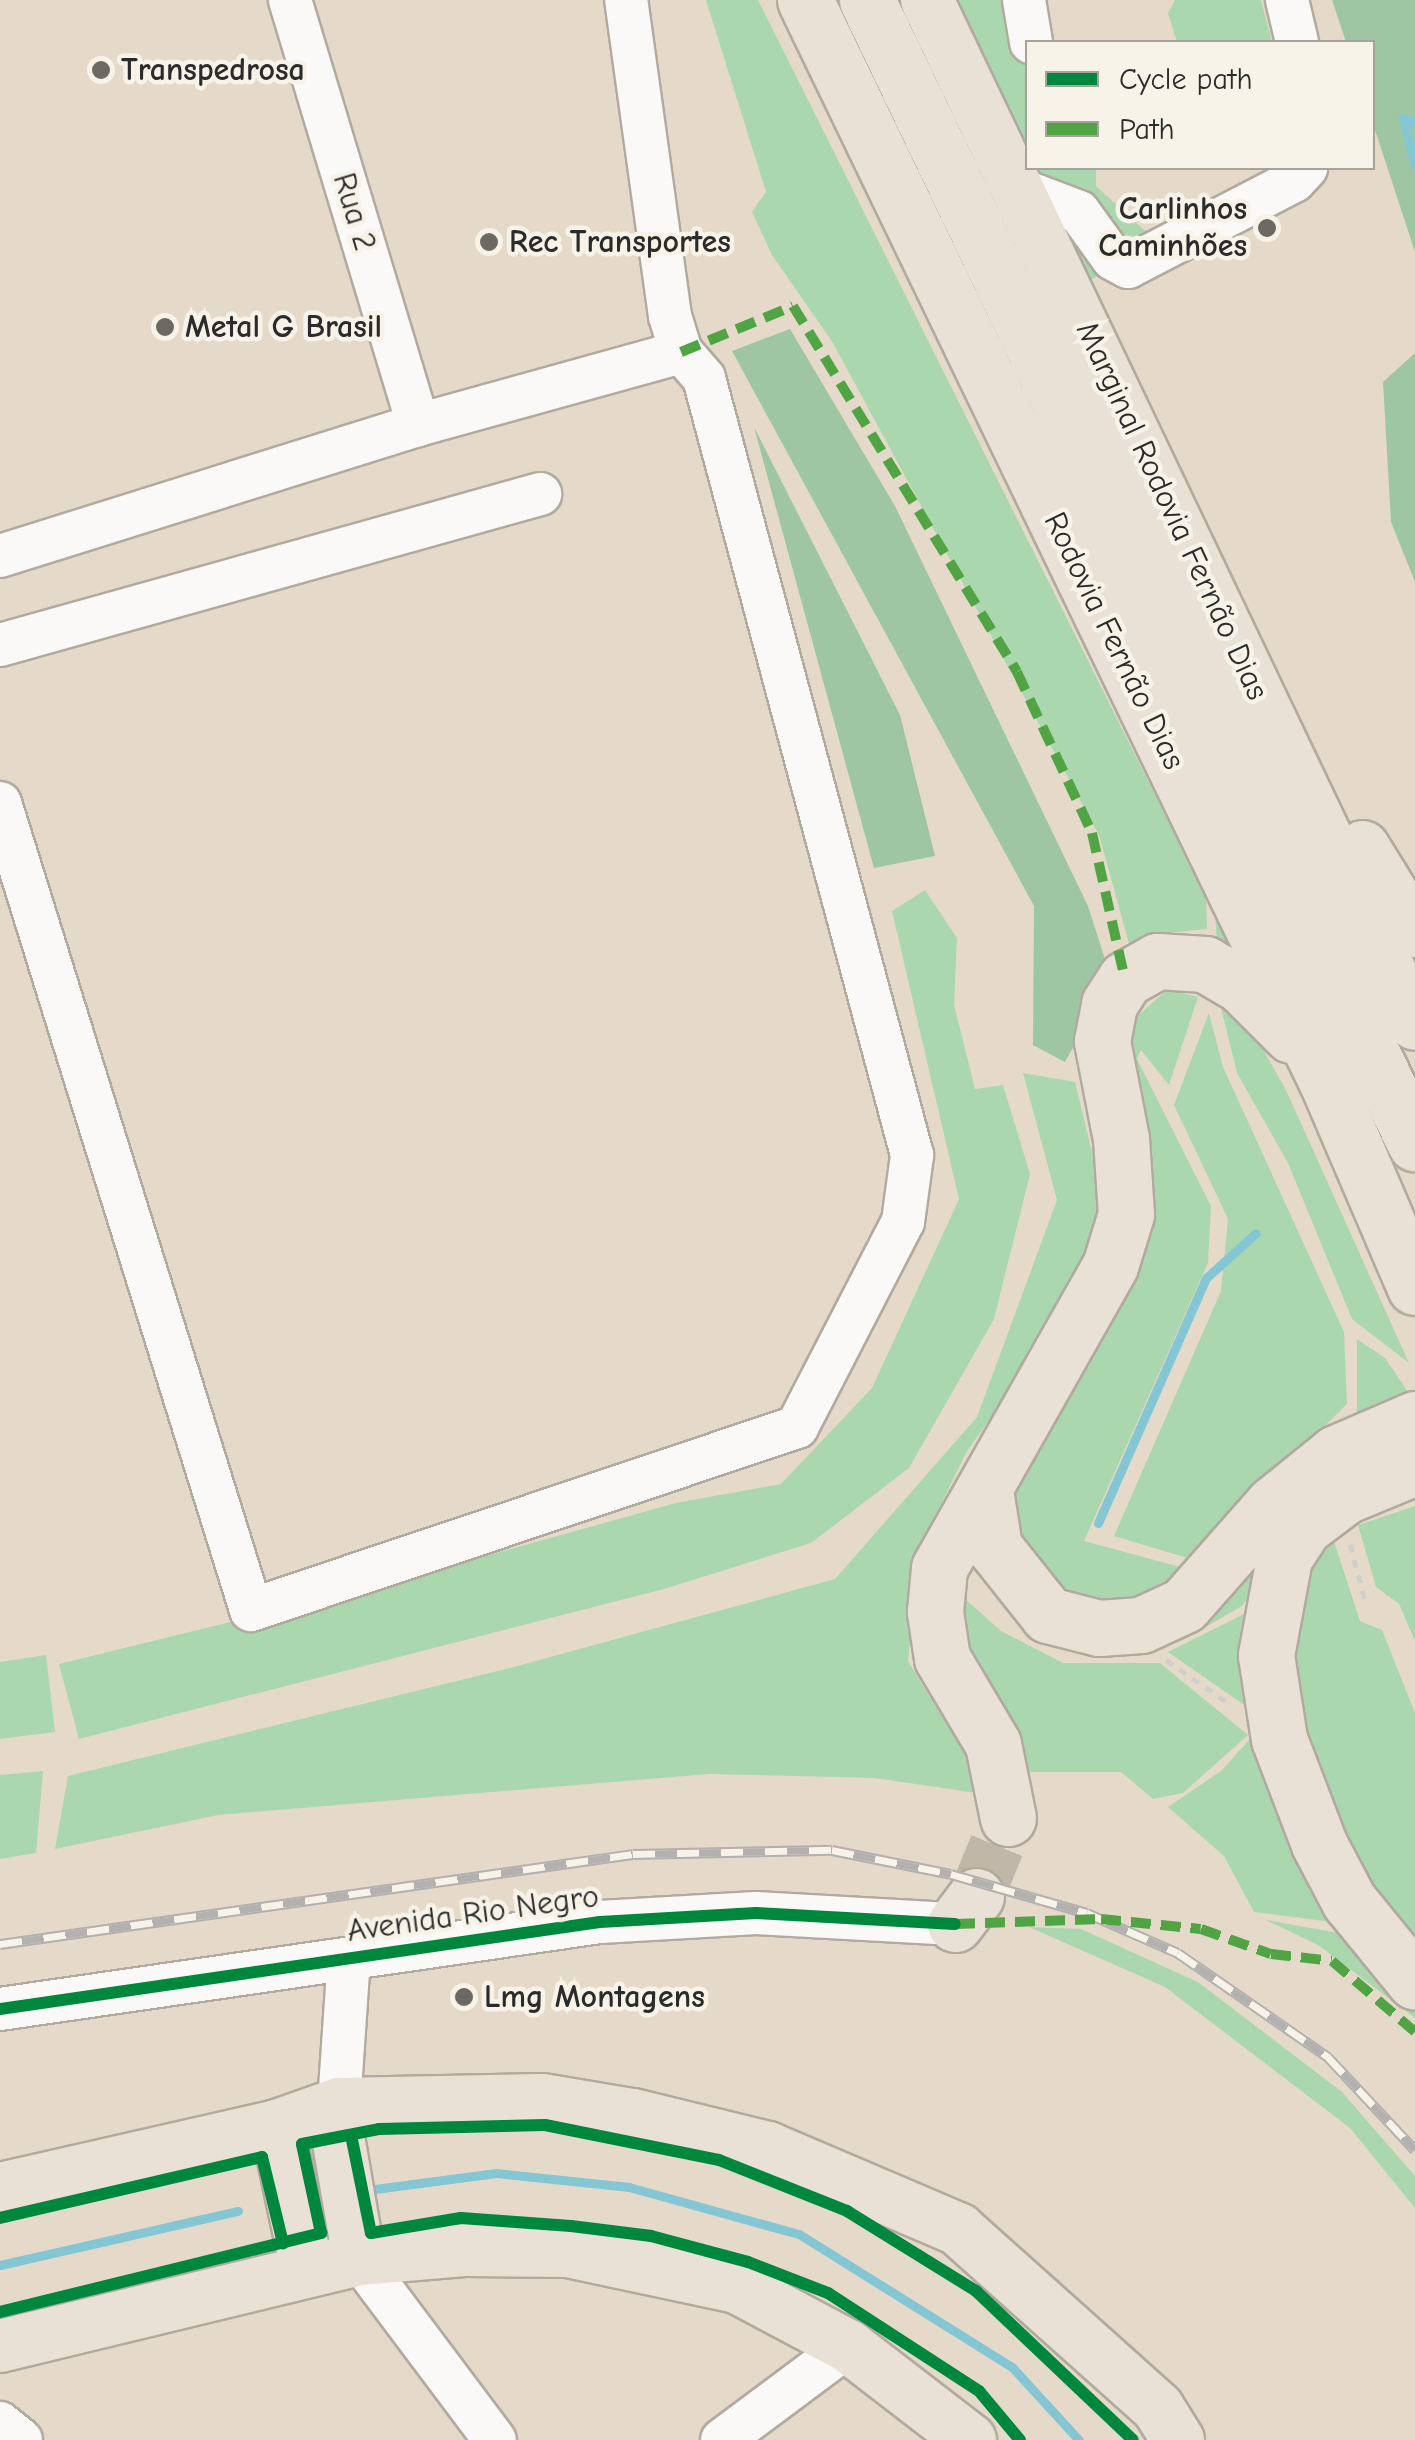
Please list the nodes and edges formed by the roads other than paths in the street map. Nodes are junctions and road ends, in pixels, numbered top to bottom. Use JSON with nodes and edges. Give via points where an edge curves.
{"nodes":[{"id":1,"x":290,"y":0,"type":"edge"},
{"id":2,"x":626,"y":0,"type":"edge"},
{"id":3,"x":804,"y":0,"type":"edge"},
{"id":4,"x":868,"y":0,"type":"edge"},
{"id":5,"x":926,"y":0,"type":"edge"},
{"id":6,"x":1024,"y":0,"type":"edge"},
{"id":7,"x":1287,"y":0,"type":"edge"},
{"id":8,"x":1031,"y":40,"type":"edge"},
{"id":9,"x":1297,"y":40,"type":"edge"},
{"id":10,"x":1067,"y":170,"type":"edge"},
{"id":11,"x":1304,"y":170,"type":"edge"},
{"id":12,"x":1020,"y":189,"type":"junction"},
{"id":13,"x":1079,"y":212,"type":"junction"},
{"id":14,"x":681,"y":352,"type":"junction"},
{"id":15,"x":418,"y":425,"type":"junction"},
{"id":16,"x":540,"y":494,"type":"dead end"},
{"id":17,"x":0,"y":556,"type":"edge"},
{"id":18,"x":1229,"y":631,"type":"junction"},
{"id":19,"x":0,"y":644,"type":"edge"},
{"id":20,"x":0,"y":803,"type":"edge"},
{"id":21,"x":1415,"y":930,"type":"edge"},
{"id":22,"x":1415,"y":1024,"type":"edge"},
{"id":23,"x":1327,"y":1082,"type":"junction"},
{"id":24,"x":1415,"y":1143,"type":"edge"},
{"id":25,"x":1415,"y":1286,"type":"edge"},
{"id":26,"x":1415,"y":1419,"type":"edge"},
{"id":27,"x":1415,"y":1467,"type":"edge"},
{"id":28,"x":985,"y":1490,"type":"junction"},
{"id":29,"x":1345,"y":1492,"type":"junction"},
{"id":30,"x":1008,"y":1818,"type":"tunnel mouth"},
{"id":31,"x":966,"y":1910,"type":"dead end"},
{"id":32,"x":349,"y":1958,"type":"junction"},
{"id":33,"x":1415,"y":1982,"type":"edge"},
{"id":34,"x":0,"y":2008,"type":"edge"},
{"id":35,"x":340,"y":2104,"type":"junction"},
{"id":36,"x":277,"y":2126,"type":"junction"},
{"id":37,"x":0,"y":2189,"type":"edge"},
{"id":38,"x":359,"y":2259,"type":"junction"},
{"id":39,"x":307,"y":2268,"type":"junction"},
{"id":40,"x":0,"y":2346,"type":"edge"},
{"id":41,"x":848,"y":2346,"type":"junction"},
{"id":42,"x":0,"y":2423,"type":"edge"},
{"id":43,"x":21,"y":2440,"type":"edge"},
{"id":44,"x":494,"y":2440,"type":"edge"},
{"id":45,"x":722,"y":2440,"type":"edge"},
{"id":46,"x":970,"y":2440,"type":"edge"},
{"id":47,"x":1178,"y":2440,"type":"edge"}],
"edges":[{"from":1,"to":15,"type":"street","name":"Rua 2"},
{"from":2,"to":14,"type":"street","via":[[670,316]]},
{"from":3,"to":23,"type":"highway","name":"Rodovia Fernão Dias"},
{"from":4,"to":24,"type":"highway","name":"Rodovia Fernão Dias"},
{"from":5,"to":12,"type":"main road","name":"Marginal Rodovia Fernão Dias"},
{"from":6,"to":8,"type":"street"},
{"from":7,"to":9,"type":"street"},
{"from":10,"to":13,"type":"street"},
{"from":11,"to":13,"type":"street","via":[[1128,267],[1113,259]]},
{"from":12,"to":13,"type":"street"},
{"from":12,"to":18,"type":"main road","name":"Marginal Rodovia Fernão Dias"},
{"from":14,"to":15,"type":"street"},
{"from":14,"to":20,"type":"street","via":[[704,378],[912,1155],[903,1222],[796,1427],[251,1610]]},
{"from":15,"to":17,"type":"street"},
{"from":16,"to":19,"type":"street"},
{"from":18,"to":21,"type":"main road"},
{"from":18,"to":22,"type":"main road","name":"Marginal Rodovia Fernão Dias"},
{"from":23,"to":25,"type":"highway","name":"Rodovia Fernão Dias"},
{"from":23,"to":28,"type":"highway","via":[[1277,1017],[1205,964],[1158,962],[1125,979],[1109,1004],[1102,1042],[1122,1140],[1126,1214],[1110,1266]]},
{"from":26,"to":29,"type":"highway"},
{"from":27,"to":29,"type":"highway"},
{"from":28,"to":29,"type":"highway","via":[[994,1547],[1048,1615],[1099,1628],[1141,1626],[1184,1606],[1273,1504]]},
{"from":28,"to":30,"type":"highway","via":[[940,1568],[935,1612],[942,1658],[993,1744]]},
{"from":29,"to":33,"type":"highway","via":[[1304,1527],[1284,1558],[1266,1655],[1271,1701],[1296,1792],[1326,1858],[1381,1946]]},
{"from":31,"to":32,"type":"street","name":"Avenida Rio Negro","via":[[600,1922]]},
{"from":32,"to":34,"type":"street","name":"Avenida Rio Negro"},
{"from":32,"to":35,"type":"street"},
{"from":35,"to":36,"type":"main road"},
{"from":35,"to":38,"type":"main road","via":[[338,2137]]},
{"from":35,"to":47,"type":"main road","via":[[542,2100],[768,2148],[958,2229],[1158,2408]]},
{"from":36,"to":37,"type":"main road"},
{"from":36,"to":39,"type":"main road"},
{"from":38,"to":39,"type":"main road"},
{"from":38,"to":41,"type":"main road","via":[[568,2251],[737,2288]]},
{"from":38,"to":44,"type":"street"},
{"from":39,"to":40,"type":"main road"},
{"from":41,"to":45,"type":"street"},
{"from":41,"to":46,"type":"main road"},
{"from":42,"to":43,"type":"street"}]}
